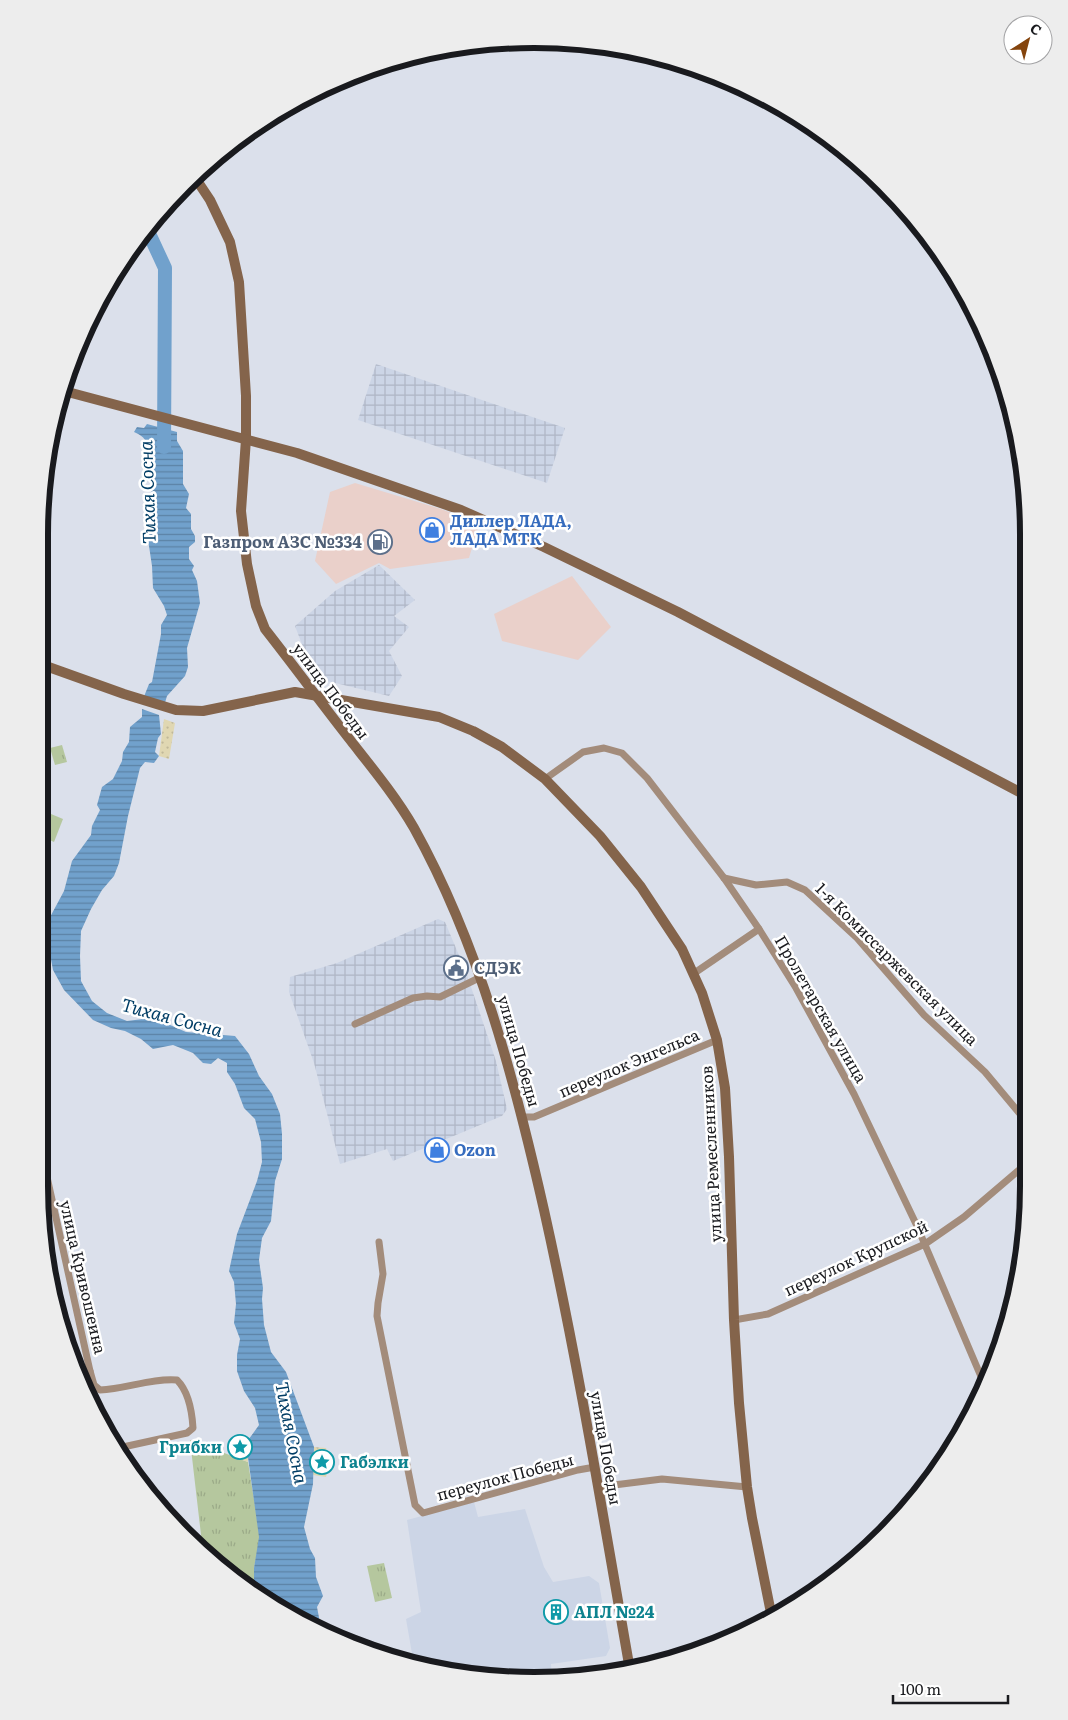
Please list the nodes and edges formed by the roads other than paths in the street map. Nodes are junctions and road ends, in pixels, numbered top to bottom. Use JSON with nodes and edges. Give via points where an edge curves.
{"nodes":[{"id":1,"x":198,"y":182,"type":"edge"},
{"id":2,"x":69,"y":392,"type":"edge"},
{"id":3,"x":246,"y":439,"type":"junction"},
{"id":4,"x":48,"y":667,"type":"edge"},
{"id":5,"x":316,"y":695,"type":"junction"},
{"id":6,"x":545,"y":779,"type":"junction"},
{"id":7,"x":1020,"y":792,"type":"edge"},
{"id":8,"x":724,"y":878,"type":"junction"},
{"id":9,"x":759,"y":928,"type":"junction"},
{"id":10,"x":693,"y":974,"type":"junction"},
{"id":11,"x":481,"y":977,"type":"junction"},
{"id":12,"x":355,"y":1024,"type":"dead end"},
{"id":13,"x":717,"y":1040,"type":"junction"},
{"id":14,"x":1020,"y":1113,"type":"edge"},
{"id":15,"x":523,"y":1117,"type":"junction"},
{"id":16,"x":1020,"y":1168,"type":"edge"},
{"id":17,"x":48,"y":1182,"type":"edge"},
{"id":18,"x":379,"y":1242,"type":"dead end"},
{"id":19,"x":925,"y":1244,"type":"junction"},
{"id":20,"x":734,"y":1320,"type":"junction"},
{"id":21,"x":85,"y":1371,"type":"edge"},
{"id":22,"x":90,"y":1371,"type":"junction"},
{"id":23,"x":981,"y":1375,"type":"edge"},
{"id":24,"x":124,"y":1447,"type":"edge"},
{"id":25,"x":595,"y":1468,"type":"junction"},
{"id":26,"x":598,"y":1487,"type":"junction"},
{"id":27,"x":747,"y":1487,"type":"junction"},
{"id":28,"x":770,"y":1610,"type":"edge"},
{"id":29,"x":629,"y":1663,"type":"edge"}],
"edges":[{"from":1,"to":3,"type":"main road","name":"улица Победы","via":[[230,242],[238,282]]},
{"from":2,"to":3,"type":"main road"},
{"from":3,"to":5,"type":"main road","name":"улица Победы","via":[[241,510],[256,606],[265,629]]},
{"from":3,"to":7,"type":"main road","via":[[297,453],[461,510],[544,547],[678,612]]},
{"from":4,"to":5,"type":"main road","name":"улица Ремесленников","via":[[176,710],[204,711],[295,692]]},
{"from":5,"to":6,"type":"main road","name":"улица Ремесленников","via":[[439,717],[473,731]]},
{"from":5,"to":11,"type":"main road","name":"улица Победы","via":[[412,825],[459,920]]},
{"from":6,"to":8,"type":"street","name":"Пролетарская улица","via":[[583,752],[604,748],[622,753],[647,778]]},
{"from":6,"to":10,"type":"main road","name":"улица Ремесленников","via":[[600,836],[641,887],[682,949]]},
{"from":8,"to":9,"type":"street","name":"Пролетарская улица"},
{"from":8,"to":14,"type":"street","name":"1-я Комиссаржевская улица","via":[[756,885],[787,882],[805,890],[857,938],[924,1015],[985,1072]]},
{"from":9,"to":10,"type":"street"},
{"from":9,"to":19,"type":"street","name":"Пролетарская улица","via":[[854,1094]]},
{"from":10,"to":13,"type":"main road","name":"улица Ремесленников"},
{"from":11,"to":12,"type":"street","via":[[440,996],[414,998]]},
{"from":11,"to":15,"type":"main road","name":"улица Победы"},
{"from":13,"to":15,"type":"street","name":"переулок Энгельса","via":[[534,1117]]},
{"from":13,"to":20,"type":"main road","name":"улица Ремесленников","via":[[726,1098]]},
{"from":15,"to":25,"type":"main road","name":"улица Победы","via":[[564,1299]]},
{"from":16,"to":19,"type":"street","name":"переулок Крупской","via":[[964,1217]]},
{"from":17,"to":22,"type":"street","name":"улица Кривошеина"},
{"from":18,"to":25,"type":"street","name":"переулок Победы","via":[[383,1274],[377,1316],[415,1505],[423,1513]]},
{"from":19,"to":20,"type":"street","name":"переулок Крупской","via":[[768,1314]]},
{"from":19,"to":23,"type":"street","name":"Пролетарская улица"},
{"from":20,"to":27,"type":"main road","name":"улица Ремесленников"},
{"from":21,"to":22,"type":"street","name":"улица Кривошеина"},
{"from":22,"to":24,"type":"street","name":"улица Кривошеина","via":[[94,1385],[100,1390],[164,1379],[177,1380],[184,1388],[192,1415],[192,1428],[187,1433]]},
{"from":25,"to":26,"type":"main road","name":"улица Победы"},
{"from":26,"to":27,"type":"street","via":[[662,1479]]},
{"from":26,"to":29,"type":"main road","name":"улица Победы"},
{"from":27,"to":28,"type":"main road","name":"улица Ремесленников"}]}
